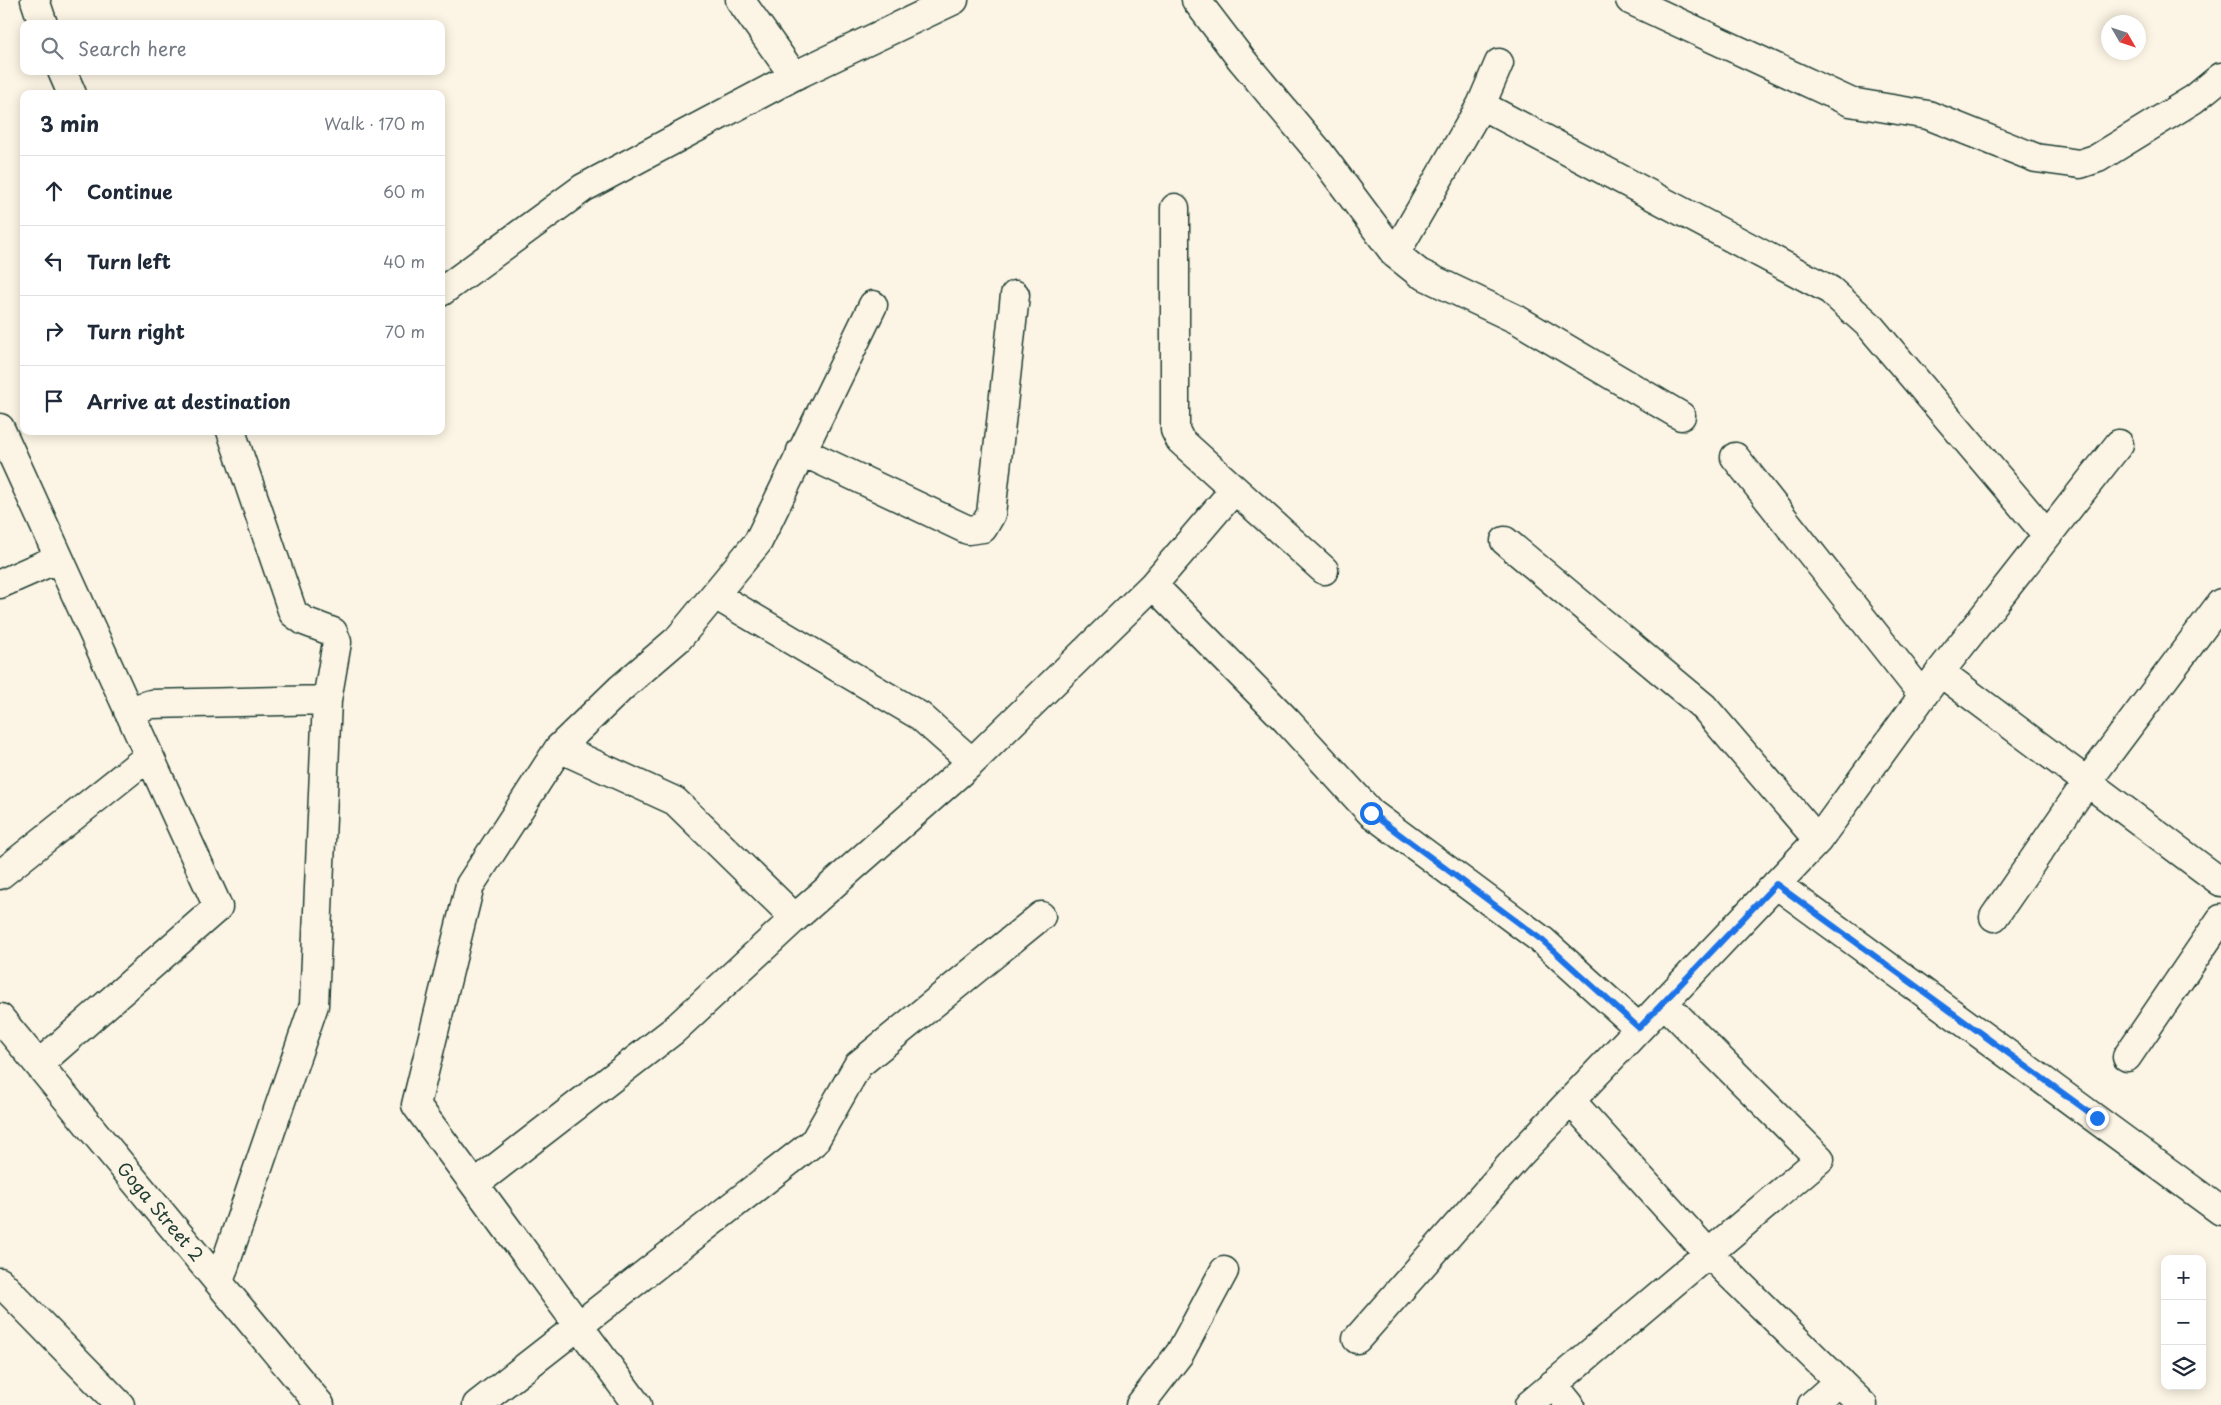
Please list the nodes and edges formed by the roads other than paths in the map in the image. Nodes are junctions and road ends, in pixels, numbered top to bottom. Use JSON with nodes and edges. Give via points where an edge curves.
{"nodes":[{"id":1,"x":35,"y":0,"type":"edge"},
{"id":2,"x":740,"y":0,"type":"edge"},
{"id":3,"x":954,"y":0,"type":"edge"},
{"id":4,"x":1196,"y":0,"type":"edge"},
{"id":5,"x":1630,"y":0,"type":"edge"},
{"id":6,"x":42,"y":20,"type":"edge"},
{"id":7,"x":1499,"y":63,"type":"dead end"},
{"id":8,"x":64,"y":75,"type":"edge"},
{"id":9,"x":794,"y":76,"type":"junction"},
{"id":10,"x":2221,"y":78,"type":"edge"},
{"id":11,"x":70,"y":90,"type":"edge"},
{"id":12,"x":1481,"y":105,"type":"junction"},
{"id":13,"x":1175,"y":208,"type":"dead end"},
{"id":14,"x":1395,"y":254,"type":"junction"},
{"id":15,"x":445,"y":289,"type":"edge"},
{"id":16,"x":1015,"y":295,"type":"dead end"},
{"id":17,"x":873,"y":305,"type":"dead end"},
{"id":18,"x":1681,"y":416,"type":"dead end"},
{"id":19,"x":0,"y":428,"type":"edge"},
{"id":20,"x":233,"y":435,"type":"edge"},
{"id":21,"x":2119,"y":444,"type":"dead end"},
{"id":22,"x":801,"y":451,"type":"junction"},
{"id":23,"x":1735,"y":457,"type":"dead end"},
{"id":24,"x":9,"y":474,"type":"edge"},
{"id":25,"x":1234,"y":490,"type":"junction"},
{"id":26,"x":2047,"y":535,"type":"junction"},
{"id":27,"x":1505,"y":540,"type":"dead end"},
{"id":28,"x":59,"y":558,"type":"junction"},
{"id":29,"x":1324,"y":570,"type":"dead end"},
{"id":30,"x":0,"y":584,"type":"edge"},
{"id":31,"x":1153,"y":586,"type":"junction"},
{"id":32,"x":715,"y":595,"type":"junction"},
{"id":33,"x":2221,"y":602,"type":"edge"},
{"id":34,"x":1940,"y":672,"type":"junction"},
{"id":35,"x":1923,"y":695,"type":"junction"},
{"id":36,"x":327,"y":700,"type":"junction"},
{"id":37,"x":128,"y":711,"type":"junction"},
{"id":38,"x":559,"y":748,"type":"junction"},
{"id":39,"x":150,"y":756,"type":"junction"},
{"id":40,"x":972,"y":762,"type":"junction"},
{"id":41,"x":2086,"y":782,"type":"junction"},
{"id":42,"x":1818,"y":840,"type":"junction"},
{"id":43,"x":0,"y":875,"type":"edge"},
{"id":44,"x":2221,"y":882,"type":"edge"},
{"id":45,"x":1776,"y":884,"type":"junction"},
{"id":46,"x":1041,"y":916,"type":"dead end"},
{"id":47,"x":1994,"y":917,"type":"dead end"},
{"id":48,"x":795,"y":918,"type":"junction"},
{"id":49,"x":2221,"y":918,"type":"edge"},
{"id":50,"x":1664,"y":1003,"type":"junction"},
{"id":51,"x":0,"y":1018,"type":"edge"},
{"id":52,"x":1639,"y":1028,"type":"junction"},
{"id":53,"x":2127,"y":1057,"type":"dead end"},
{"id":54,"x":39,"y":1064,"type":"junction"},
{"id":55,"x":1571,"y":1101,"type":"junction"},
{"id":56,"x":475,"y":1184,"type":"junction"},
{"id":57,"x":2221,"y":1211,"type":"edge"},
{"id":58,"x":1709,"y":1254,"type":"junction"},
{"id":59,"x":1224,"y":1271,"type":"dead end"},
{"id":60,"x":0,"y":1282,"type":"edge"},
{"id":61,"x":219,"y":1282,"type":"junction"},
{"id":62,"x":580,"y":1325,"type":"junction"},
{"id":63,"x":1357,"y":1339,"type":"dead end"},
{"id":64,"x":1839,"y":1381,"type":"junction"},
{"id":65,"x":1562,"y":1394,"type":"edge"},
{"id":66,"x":120,"y":1405,"type":"edge"},
{"id":67,"x":320,"y":1405,"type":"edge"},
{"id":68,"x":477,"y":1405,"type":"edge"},
{"id":69,"x":637,"y":1405,"type":"edge"},
{"id":70,"x":1140,"y":1405,"type":"edge"},
{"id":71,"x":1529,"y":1405,"type":"edge"},
{"id":72,"x":1812,"y":1405,"type":"edge"},
{"id":73,"x":1863,"y":1405,"type":"edge"}],
"edges":[{"from":1,"to":6,"type":"street"},
{"from":2,"to":9,"type":"street"},
{"from":3,"to":9,"type":"street"},
{"from":4,"to":14,"type":"street","via":[[1240,59],[1319,152]]},
{"from":5,"to":10,"type":"street","via":[[1850,102],[1928,115],[2036,158],[2080,164],[2106,153],[2194,99]]},
{"from":7,"to":12,"type":"street"},
{"from":8,"to":11,"type":"street"},
{"from":9,"to":15,"type":"street","via":[[583,188]]},
{"from":12,"to":14,"type":"street"},
{"from":12,"to":26,"type":"street","via":[[1830,290],[1869,325]]},
{"from":13,"to":25,"type":"street","via":[[1175,430],[1180,440]]},
{"from":14,"to":18,"type":"street","via":[[1419,273],[1518,320]]},
{"from":16,"to":22,"type":"street","via":[[991,514],[983,528],[968,530]]},
{"from":17,"to":22,"type":"street"},
{"from":19,"to":24,"type":"street"},
{"from":20,"to":36,"type":"street","via":[[293,613],[304,621],[333,632],[337,642]]},
{"from":21,"to":26,"type":"street"},
{"from":22,"to":32,"type":"street","via":[[758,542]]},
{"from":23,"to":35,"type":"street"},
{"from":24,"to":28,"type":"street"},
{"from":25,"to":29,"type":"street"},
{"from":25,"to":31,"type":"street"},
{"from":26,"to":34,"type":"street"},
{"from":27,"to":42,"type":"street","via":[[1704,707]]},
{"from":28,"to":30,"type":"street"},
{"from":28,"to":37,"type":"street"},
{"from":31,"to":40,"type":"street"},
{"from":31,"to":52,"type":"street","via":[[1287,721],[1371,813],[1543,941]]},
{"from":32,"to":38,"type":"street","via":[[678,639]]},
{"from":32,"to":40,"type":"street","via":[[920,716]]},
{"from":33,"to":41,"type":"street"},
{"from":34,"to":35,"type":"street"},
{"from":34,"to":41,"type":"street"},
{"from":35,"to":42,"type":"street"},
{"from":36,"to":37,"type":"street","via":[[151,704]]},
{"from":36,"to":61,"type":"street","via":[[314,1005]]},
{"from":37,"to":39,"type":"street"},
{"from":38,"to":48,"type":"street","via":[[674,801]]},
{"from":38,"to":56,"type":"street","via":[[470,885],[416,1105]]},
{"from":39,"to":43,"type":"street"},
{"from":39,"to":54,"type":"street","via":[[218,906]]},
{"from":40,"to":48,"type":"street"},
{"from":41,"to":44,"type":"street"},
{"from":41,"to":47,"type":"street"},
{"from":42,"to":45,"type":"street"},
{"from":45,"to":50,"type":"street"},
{"from":45,"to":57,"type":"street"},
{"from":46,"to":62,"type":"street","via":[[858,1065],[814,1142]]},
{"from":48,"to":56,"type":"street","via":[[673,1031]]},
{"from":49,"to":53,"type":"street"},
{"from":50,"to":52,"type":"street"},
{"from":50,"to":58,"type":"street","via":[[1820,1159]]},
{"from":51,"to":54,"type":"street","name":"Goga Street 2"},
{"from":52,"to":55,"type":"street"},
{"from":54,"to":61,"type":"street","name":"Goga Street 2"},
{"from":55,"to":58,"type":"street"},
{"from":55,"to":63,"type":"street"},
{"from":56,"to":62,"type":"street"},
{"from":58,"to":64,"type":"street"},
{"from":58,"to":65,"type":"street"},
{"from":59,"to":70,"type":"street","via":[[1180,1353]]},
{"from":60,"to":66,"type":"street"},
{"from":61,"to":67,"type":"street","name":"Goga Street 2"},
{"from":62,"to":68,"type":"street"},
{"from":62,"to":69,"type":"street"},
{"from":64,"to":72,"type":"street"},
{"from":64,"to":73,"type":"street"},
{"from":65,"to":71,"type":"street"}]}
